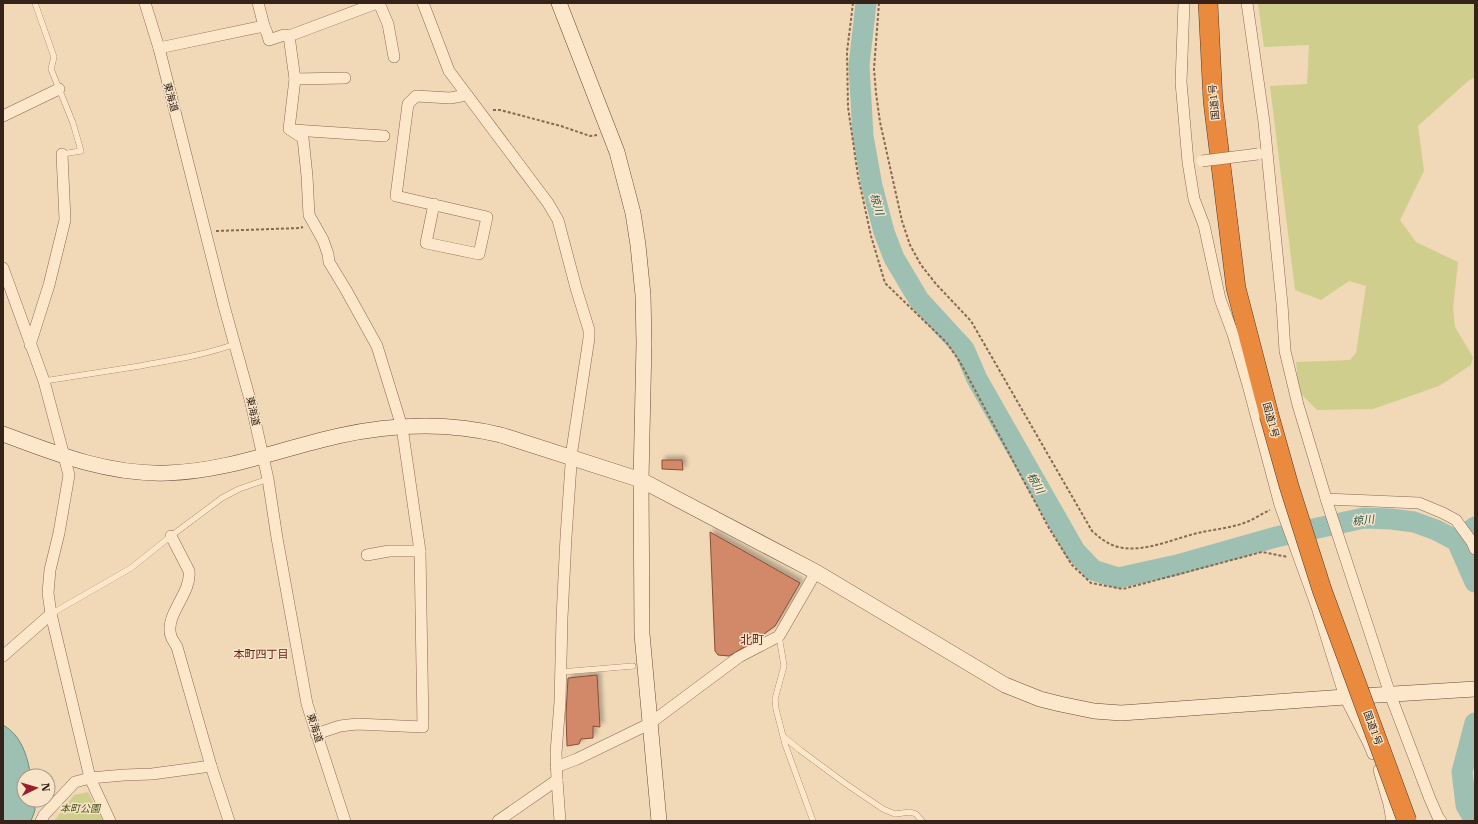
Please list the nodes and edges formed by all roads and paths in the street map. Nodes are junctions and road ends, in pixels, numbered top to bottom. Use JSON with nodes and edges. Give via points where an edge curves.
{"nodes":[{"id":1,"x":35,"y":3,"type":"edge"},
{"id":2,"x":145,"y":3,"type":"edge"},
{"id":3,"x":258,"y":3,"type":"edge"},
{"id":4,"x":378,"y":3,"type":"edge"},
{"id":5,"x":423,"y":3,"type":"edge"},
{"id":6,"x":560,"y":3,"type":"edge"},
{"id":7,"x":853,"y":3,"type":"edge"},
{"id":8,"x":879,"y":3,"type":"edge"},
{"id":9,"x":1184,"y":3,"type":"edge"},
{"id":10,"x":1208,"y":3,"type":"edge"},
{"id":11,"x":1247,"y":3,"type":"edge"},
{"id":12,"x":264,"y":26,"type":"junction"},
{"id":13,"x":289,"y":36,"type":"junction"},
{"id":14,"x":159,"y":48,"type":"junction"},
{"id":15,"x":394,"y":57,"type":"dead end"},
{"id":16,"x":345,"y":78,"type":"dead end"},
{"id":17,"x":295,"y":79,"type":"junction"},
{"id":18,"x":59,"y":89,"type":"junction"},
{"id":19,"x":467,"y":95,"type":"junction"},
{"id":20,"x":477,"y":110,"type":"junction"},
{"id":21,"x":3,"y":116,"type":"edge"},
{"id":22,"x":289,"y":129,"type":"junction"},
{"id":23,"x":610,"y":134,"type":"junction"},
{"id":24,"x":384,"y":136,"type":"dead end"},
{"id":25,"x":1262,"y":153,"type":"junction"},
{"id":26,"x":62,"y":154,"type":"joint"},
{"id":27,"x":1188,"y":162,"type":"junction"},
{"id":28,"x":434,"y":204,"type":"junction"},
{"id":29,"x":313,"y":222,"type":"junction"},
{"id":30,"x":205,"y":231,"type":"junction"},
{"id":31,"x":3,"y":268,"type":"edge"},
{"id":32,"x":235,"y":344,"type":"junction"},
{"id":33,"x":30,"y":345,"type":"junction"},
{"id":34,"x":44,"y":381,"type":"junction"},
{"id":35,"x":402,"y":427,"type":"junction"},
{"id":36,"x":3,"y":434,"type":"edge"},
{"id":37,"x":65,"y":457,"type":"junction"},
{"id":38,"x":264,"y":457,"type":"junction"},
{"id":39,"x":572,"y":459,"type":"junction"},
{"id":40,"x":268,"y":479,"type":"junction"},
{"id":41,"x":641,"y":480,"type":"junction"},
{"id":42,"x":1327,"y":502,"type":"junction"},
{"id":43,"x":1280,"y":505,"type":"junction"},
{"id":44,"x":170,"y":536,"type":"junction"},
{"id":45,"x":1473,"y":546,"type":"edge"},
{"id":46,"x":420,"y":551,"type":"junction"},
{"id":47,"x":367,"y":555,"type":"dead end"},
{"id":48,"x":1299,"y":559,"type":"junction"},
{"id":49,"x":816,"y":572,"type":"junction"},
{"id":50,"x":51,"y":614,"type":"junction"},
{"id":51,"x":779,"y":636,"type":"junction"},
{"id":52,"x":3,"y":656,"type":"edge"},
{"id":53,"x":633,"y":666,"type":"dead end"},
{"id":54,"x":561,"y":672,"type":"junction"},
{"id":55,"x":1475,"y":689,"type":"edge"},
{"id":56,"x":1390,"y":694,"type":"junction"},
{"id":57,"x":1345,"y":697,"type":"junction"},
{"id":58,"x":649,"y":724,"type":"junction"},
{"id":59,"x":316,"y":734,"type":"junction"},
{"id":60,"x":784,"y":737,"type":"junction"},
{"id":61,"x":211,"y":766,"type":"junction"},
{"id":62,"x":556,"y":767,"type":"junction"},
{"id":63,"x":90,"y":778,"type":"junction"},
{"id":64,"x":557,"y":780,"type":"junction"},
{"id":65,"x":41,"y":821,"type":"edge"},
{"id":66,"x":110,"y":821,"type":"edge"},
{"id":67,"x":230,"y":821,"type":"edge"},
{"id":68,"x":345,"y":821,"type":"edge"},
{"id":69,"x":498,"y":821,"type":"edge"},
{"id":70,"x":560,"y":821,"type":"edge"},
{"id":71,"x":658,"y":821,"type":"edge"},
{"id":72,"x":814,"y":821,"type":"edge"},
{"id":73,"x":922,"y":821,"type":"edge"},
{"id":74,"x":1392,"y":821,"type":"edge"},
{"id":75,"x":1407,"y":821,"type":"edge"},
{"id":76,"x":1441,"y":821,"type":"edge"}],
"edges":[{"from":1,"to":18,"type":"lane","via":[[54,57],[51,69]]},
{"from":2,"to":14,"type":"street","name":"東海道"},
{"from":3,"to":12,"type":"street"},
{"from":4,"to":13,"type":"street"},
{"from":4,"to":15,"type":"street","via":[[388,24]]},
{"from":5,"to":19,"type":"street","via":[[449,71]]},
{"from":6,"to":23,"type":"street"},
{"from":7,"to":48,"type":"path","via":[[847,52],[848,107],[858,176],[871,236],[885,283],[947,343],[960,362],[1049,528],[1072,565],[1091,583],[1123,590],[1262,552]]},
{"from":8,"to":43,"type":"path","via":[[874,69],[876,93],[902,221],[910,245],[936,284],[971,321],[1092,531],[1106,543],[1118,547],[1149,547],[1250,521]]},
{"from":9,"to":27,"type":"street","via":[[1181,82]]},
{"from":10,"to":75,"type":"highway","name":"国道1号","bridge":true,"via":[[1213,102],[1236,288],[1289,486],[1322,590]]},
{"from":11,"to":25,"type":"street","via":[[1263,114]]},
{"from":12,"to":13,"type":"street","via":[[269,40]]},
{"from":12,"to":14,"type":"street"},
{"from":13,"to":17,"type":"street"},
{"from":14,"to":30,"type":"street","name":"東海道"},
{"from":16,"to":17,"type":"street"},
{"from":17,"to":22,"type":"street"},
{"from":18,"to":21,"type":"street"},
{"from":18,"to":26,"type":"lane","via":[[81,151]]},
{"from":19,"to":20,"type":"street"},
{"from":19,"to":28,"type":"street","via":[[450,98],[416,96],[408,104],[396,196]]},
{"from":20,"to":23,"type":"path","via":[[500,110],[590,136]]},
{"from":20,"to":39,"type":"street","via":[[548,203],[558,220],[588,330]]},
{"from":22,"to":24,"type":"street"},
{"from":22,"to":29,"type":"street","via":[[304,138],[309,215]]},
{"from":23,"to":41,"type":"street","via":[[633,213],[643,295]]},
{"from":25,"to":27,"type":"street","bridge":true},
{"from":25,"to":42,"type":"street","via":[[1281,288],[1285,351]]},
{"from":26,"to":33,"type":"street","via":[[65,220]]},
{"from":27,"to":43,"type":"street","via":[[1194,199],[1204,225],[1220,299],[1242,363]]},
{"from":28,"to":28,"type":"street","via":[[487,217],[479,254],[426,243]]},
{"from":29,"to":30,"type":"path","via":[[300,228]]},
{"from":29,"to":35,"type":"street","via":[[325,246],[329,262],[376,346]]},
{"from":30,"to":32,"type":"street","name":"東海道"},
{"from":31,"to":33,"type":"street"},
{"from":32,"to":34,"type":"lane","via":[[211,352],[154,364]]},
{"from":32,"to":38,"type":"street","name":"東海道"},
{"from":33,"to":34,"type":"street"},
{"from":34,"to":37,"type":"street"},
{"from":35,"to":38,"type":"street","via":[[337,436]]},
{"from":35,"to":39,"type":"street","via":[[438,426],[480,430]]},
{"from":35,"to":46,"type":"street"},
{"from":36,"to":37,"type":"street"},
{"from":37,"to":38,"type":"street","via":[[108,469],[166,474],[220,468]]},
{"from":37,"to":50,"type":"street","via":[[69,475],[50,570],[48,593]]},
{"from":38,"to":40,"type":"street","name":"東海道"},
{"from":39,"to":41,"type":"street"},
{"from":39,"to":54,"type":"street"},
{"from":40,"to":44,"type":"lane","via":[[222,498]]},
{"from":40,"to":59,"type":"street","name":"東海道","via":[[297,652]]},
{"from":41,"to":49,"type":"street"},
{"from":41,"to":58,"type":"street","via":[[642,634]]},
{"from":42,"to":45,"type":"street","via":[[1419,503],[1456,520]]},
{"from":42,"to":56,"type":"street"},
{"from":43,"to":48,"type":"street"},
{"from":44,"to":50,"type":"lane","via":[[131,568]]},
{"from":44,"to":61,"type":"street","via":[[190,576],[172,620],[171,636],[177,647]]},
{"from":46,"to":47,"type":"street"},
{"from":46,"to":59,"type":"street","via":[[423,727],[357,724],[340,726]]},
{"from":48,"to":57,"type":"street"},
{"from":49,"to":51,"type":"street"},
{"from":49,"to":57,"type":"street","via":[[1000,682],[1040,699],[1060,704],[1121,713]]},
{"from":50,"to":52,"type":"street"},
{"from":50,"to":63,"type":"street"},
{"from":51,"to":58,"type":"street","via":[[739,657]]},
{"from":51,"to":60,"type":"lane","via":[[784,666],[775,699]]},
{"from":53,"to":54,"type":"lane"},
{"from":54,"to":62,"type":"street"},
{"from":55,"to":56,"type":"street"},
{"from":56,"to":57,"type":"street"},
{"from":56,"to":76,"type":"street","via":[[1430,799]]},
{"from":57,"to":74,"type":"street","via":[[1368,742],[1384,785]]},
{"from":58,"to":62,"type":"street"},
{"from":58,"to":71,"type":"street"},
{"from":59,"to":68,"type":"street","name":"東海道"},
{"from":60,"to":72,"type":"lane"},
{"from":60,"to":73,"type":"lane","via":[[883,809],[895,814],[910,812]]},
{"from":61,"to":63,"type":"street","via":[[152,774]]},
{"from":61,"to":67,"type":"street"},
{"from":62,"to":64,"type":"street"},
{"from":63,"to":65,"type":"street","via":[[74,782]]},
{"from":63,"to":66,"type":"street"},
{"from":64,"to":69,"type":"street"},
{"from":64,"to":70,"type":"street"}]}
